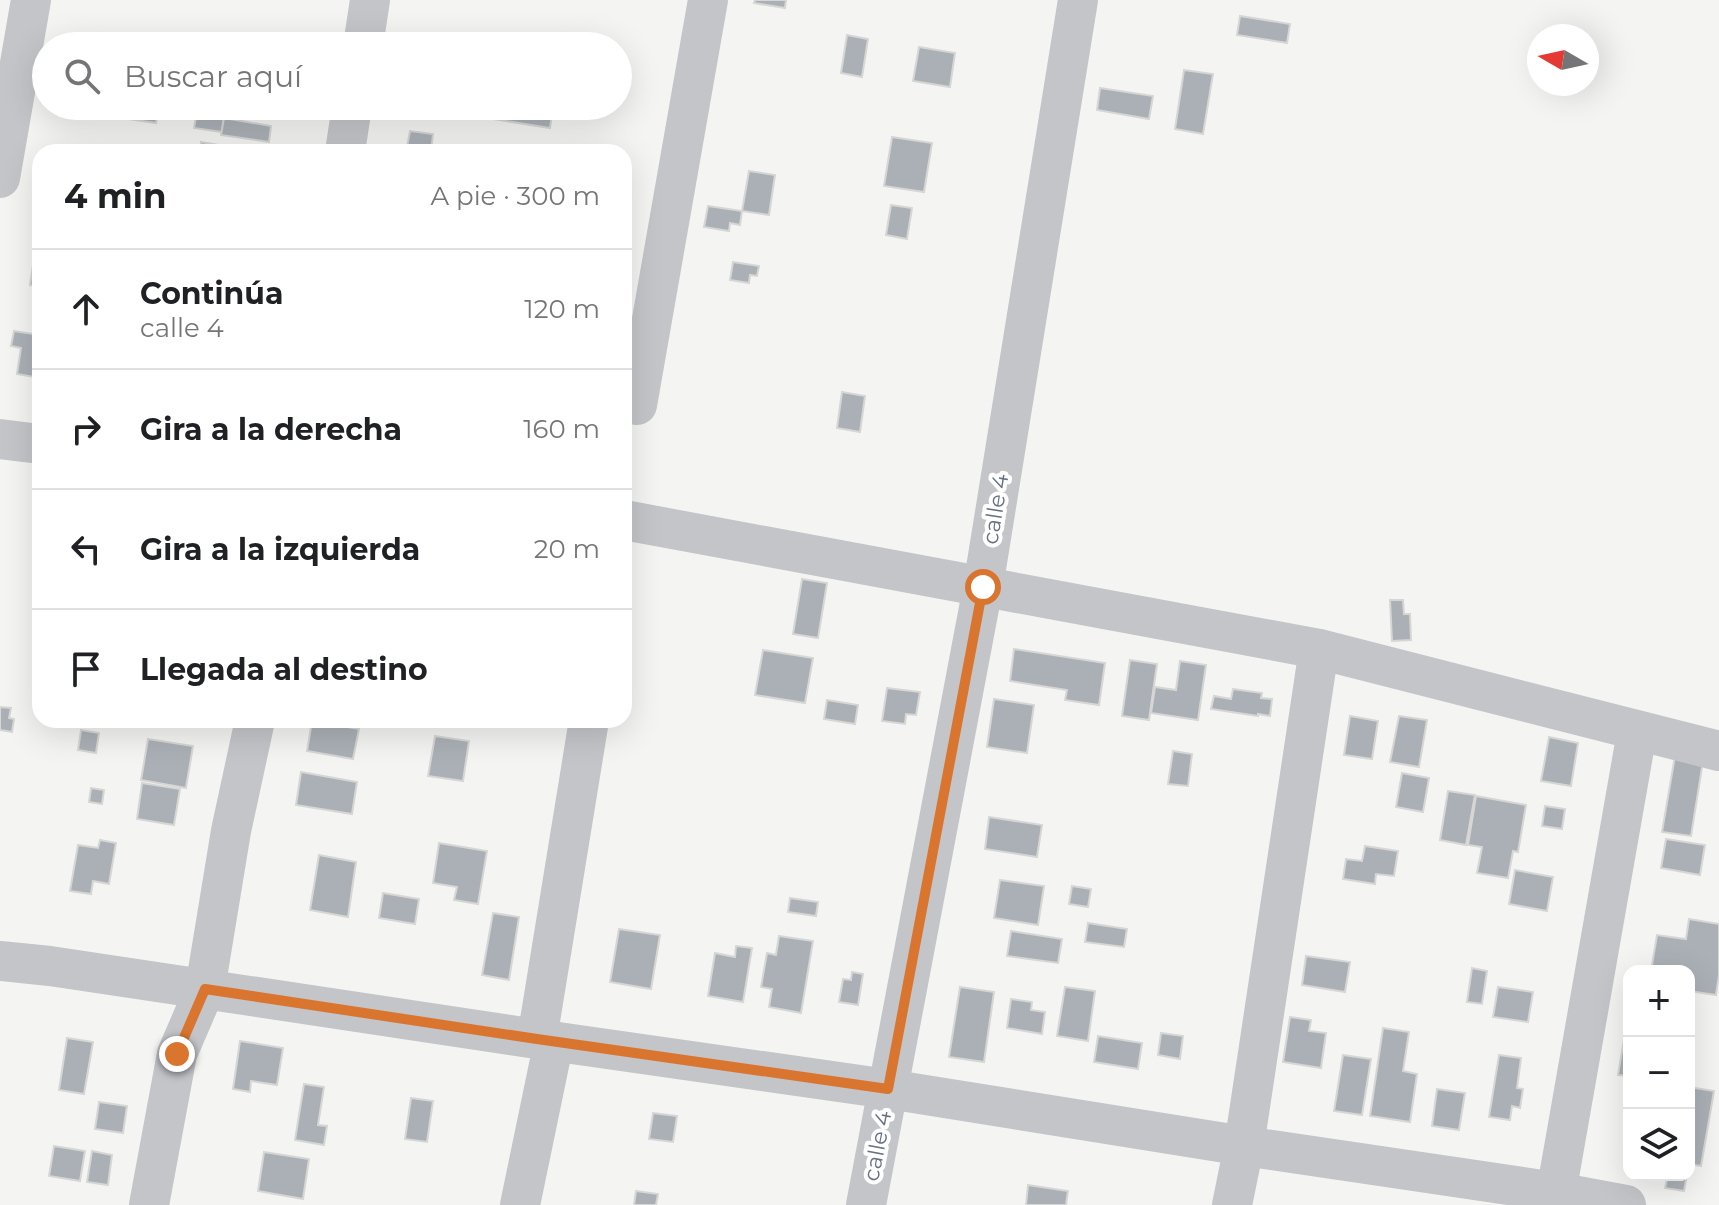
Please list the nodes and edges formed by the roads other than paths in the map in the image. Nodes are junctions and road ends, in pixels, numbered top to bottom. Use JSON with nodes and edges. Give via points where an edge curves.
{"nodes":[{"id":1,"x":31,"y":0,"type":"edge"},
{"id":2,"x":370,"y":0,"type":"edge"},
{"id":3,"x":708,"y":0,"type":"edge"},
{"id":4,"x":1078,"y":0,"type":"edge"},
{"id":5,"x":365,"y":32,"type":"edge"},
{"id":6,"x":350,"y":120,"type":"edge"},
{"id":7,"x":346,"y":144,"type":"edge"},
{"id":8,"x":0,"y":178,"type":"edge"},
{"id":9,"x":637,"y":405,"type":"dead end"},
{"id":10,"x":0,"y":439,"type":"edge"},
{"id":11,"x":32,"y":443,"type":"edge"},
{"id":12,"x":632,"y":521,"type":"edge"},
{"id":13,"x":983,"y":587,"type":"junction"},
{"id":14,"x":1319,"y":649,"type":"junction"},
{"id":15,"x":253,"y":728,"type":"edge"},
{"id":16,"x":588,"y":728,"type":"edge"},
{"id":17,"x":1637,"y":732,"type":"junction"},
{"id":18,"x":1719,"y":751,"type":"edge"},
{"id":19,"x":0,"y":961,"type":"edge"},
{"id":20,"x":205,"y":989,"type":"junction"},
{"id":21,"x":545,"y":1040,"type":"junction"},
{"id":22,"x":888,"y":1089,"type":"junction"},
{"id":23,"x":1244,"y":1146,"type":"junction"},
{"id":24,"x":1555,"y":1199,"type":"edge"},
{"id":25,"x":149,"y":1205,"type":"edge"},
{"id":26,"x":520,"y":1205,"type":"edge"},
{"id":27,"x":866,"y":1205,"type":"edge"},
{"id":28,"x":1232,"y":1205,"type":"edge"},
{"id":29,"x":1626,"y":1205,"type":"edge"}],
"edges":[{"from":1,"to":8,"type":"street"},
{"from":2,"to":5,"type":"street"},
{"from":3,"to":9,"type":"street"},
{"from":4,"to":13,"type":"street","name":"calle 4"},
{"from":6,"to":7,"type":"street"},
{"from":10,"to":11,"type":"street"},
{"from":12,"to":13,"type":"street"},
{"from":13,"to":14,"type":"street"},
{"from":13,"to":22,"type":"street","name":"calle 4"},
{"from":14,"to":17,"type":"street"},
{"from":14,"to":23,"type":"street"},
{"from":15,"to":20,"type":"street"},
{"from":16,"to":21,"type":"street"},
{"from":17,"to":18,"type":"street"},
{"from":17,"to":24,"type":"street"},
{"from":19,"to":20,"type":"street"},
{"from":20,"to":21,"type":"street"},
{"from":20,"to":25,"type":"street","via":[[177,1054]]},
{"from":21,"to":22,"type":"street"},
{"from":21,"to":26,"type":"street"},
{"from":22,"to":23,"type":"street"},
{"from":22,"to":27,"type":"street","name":"calle 4"},
{"from":23,"to":24,"type":"street"},
{"from":23,"to":28,"type":"street"},
{"from":24,"to":29,"type":"street"}]}
